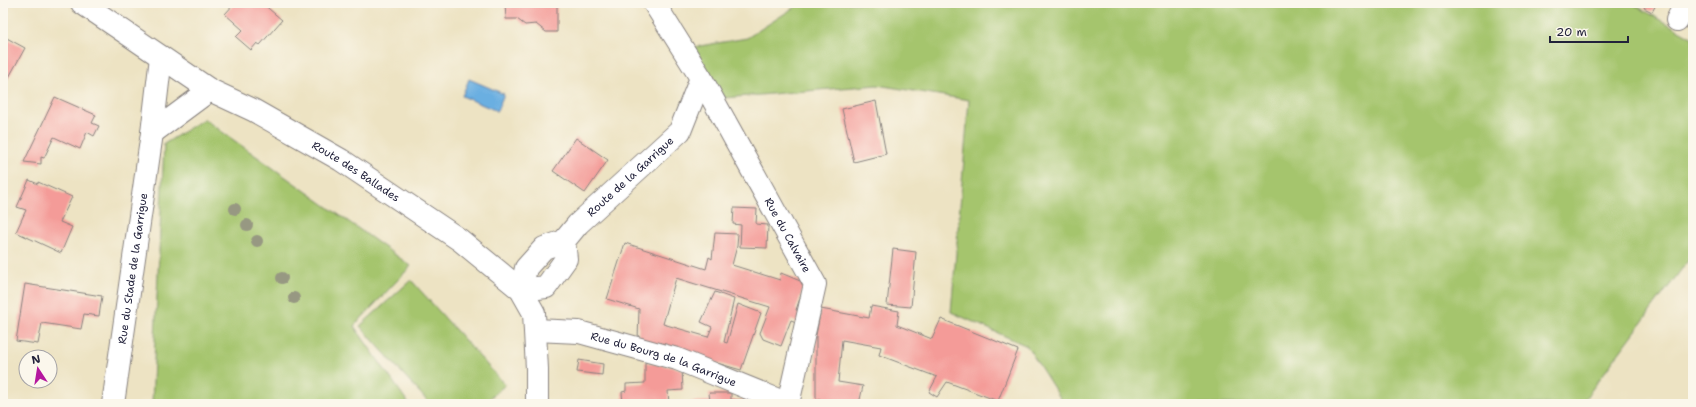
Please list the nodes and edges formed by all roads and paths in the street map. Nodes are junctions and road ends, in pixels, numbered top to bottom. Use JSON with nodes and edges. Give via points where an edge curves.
{"nodes":[{"id":1,"x":82,"y":3,"type":"edge"},
{"id":2,"x":654,"y":3,"type":"edge"},
{"id":3,"x":161,"y":57,"type":"junction"},
{"id":4,"x":702,"y":78,"type":"junction"},
{"id":5,"x":210,"y":90,"type":"junction"},
{"id":6,"x":152,"y":133,"type":"junction"},
{"id":7,"x":521,"y":290,"type":"junction"},
{"id":8,"x":535,"y":330,"type":"junction"},
{"id":9,"x":113,"y":404,"type":"edge"},
{"id":10,"x":537,"y":404,"type":"edge"},
{"id":11,"x":788,"y":404,"type":"edge"}],
"edges":[{"from":1,"to":3,"type":"street","name":"Route des Ballades"},
{"from":2,"to":4,"type":"street"},
{"from":3,"to":5,"type":"street","name":"Route des Ballades"},
{"from":3,"to":6,"type":"street","name":"Rue du Stade de la Garrigue"},
{"from":4,"to":7,"type":"street","name":"Route de la Garrigue","via":[[680,131],[578,224],[564,241],[566,259],[546,288]]},
{"from":4,"to":11,"type":"street","name":"Rue du Calvaire","via":[[815,284]]},
{"from":5,"to":6,"type":"street"},
{"from":5,"to":7,"type":"street","name":"Route des Ballades","via":[[254,110],[341,160],[460,240]]},
{"from":6,"to":9,"type":"street","name":"Rue du Stade de la Garrigue"},
{"from":7,"to":8,"type":"street","name":"Route des Ballades","via":[[534,313]]},
{"from":8,"to":10,"type":"street","name":"Route des Ballades"},
{"from":8,"to":11,"type":"street","name":"Rue du Bourg de la Garrigue","via":[[580,332],[677,359]]}]}
